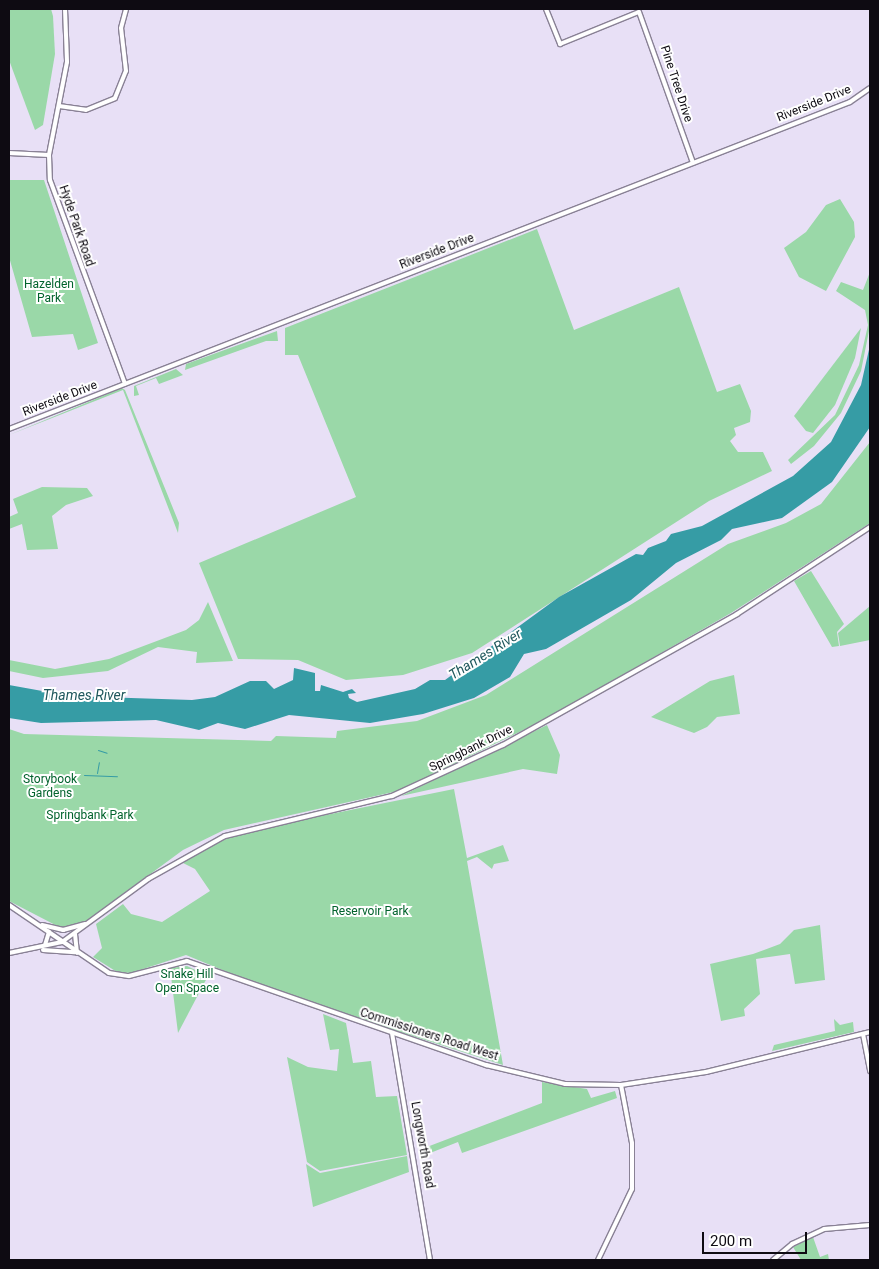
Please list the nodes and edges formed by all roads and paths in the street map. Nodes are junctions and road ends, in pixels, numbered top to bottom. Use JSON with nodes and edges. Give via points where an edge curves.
{"nodes":[{"id":1,"x":65,"y":9,"type":"edge"},
{"id":2,"x":126,"y":9,"type":"edge"},
{"id":3,"x":546,"y":9,"type":"edge"},
{"id":4,"x":870,"y":88,"type":"edge"},
{"id":5,"x":58,"y":106,"type":"junction"},
{"id":6,"x":9,"y":153,"type":"edge"},
{"id":7,"x":49,"y":155,"type":"junction"},
{"id":8,"x":693,"y":163,"type":"junction"},
{"id":9,"x":125,"y":384,"type":"junction"},
{"id":10,"x":9,"y":429,"type":"edge"},
{"id":11,"x":870,"y":527,"type":"edge"},
{"id":12,"x":9,"y":905,"type":"edge"},
{"id":13,"x":24,"y":915,"type":"junction"},
{"id":14,"x":95,"y":919,"type":"junction"},
{"id":15,"x":49,"y":932,"type":"junction"},
{"id":16,"x":75,"y":934,"type":"junction"},
{"id":17,"x":62,"y":942,"type":"junction"},
{"id":18,"x":32,"y":950,"type":"junction"},
{"id":19,"x":9,"y":953,"type":"edge"},
{"id":20,"x":78,"y":953,"type":"junction"},
{"id":21,"x":870,"y":1032,"type":"edge"},
{"id":22,"x":392,"y":1033,"type":"junction"},
{"id":23,"x":864,"y":1034,"type":"junction"},
{"id":24,"x":870,"y":1071,"type":"edge"},
{"id":25,"x":621,"y":1085,"type":"junction"},
{"id":26,"x":870,"y":1225,"type":"edge"},
{"id":27,"x":430,"y":1260,"type":"edge"},
{"id":28,"x":598,"y":1260,"type":"edge"},
{"id":29,"x":773,"y":1260,"type":"edge"}],
"edges":[{"from":1,"to":5,"type":"main road","name":"Hyde Park Road","via":[[67,62]]},
{"from":2,"to":5,"type":"main road","via":[[121,28],[126,71],[115,98],[86,110]]},
{"from":3,"to":8,"type":"main road","name":"Pine Tree Drive","via":[[560,44],[639,12]]},
{"from":4,"to":8,"type":"main road","name":"Riverside Drive","via":[[850,102]]},
{"from":5,"to":7,"type":"main road","name":"Hyde Park Road"},
{"from":6,"to":7,"type":"main road"},
{"from":7,"to":9,"type":"main road","name":"Hyde Park Road","via":[[54,200]]},
{"from":8,"to":9,"type":"main road","name":"Riverside Drive"},
{"from":9,"to":10,"type":"main road","name":"Riverside Drive"},
{"from":11,"to":14,"type":"main road","name":"Springbank Drive","via":[[737,614],[503,745],[392,796],[224,836],[190,852]]},
{"from":12,"to":13,"type":"main road","name":"Commissioners Road West"},
{"from":13,"to":14,"type":"main road","via":[[64,930]]},
{"from":13,"to":15,"type":"main road","name":"Commissioners Road West"},
{"from":14,"to":16,"type":"main road","name":"Springbank Drive"},
{"from":15,"to":17,"type":"main road","name":"Commissioners Road West"},
{"from":15,"to":18,"type":"main road","via":[[48,944]]},
{"from":16,"to":17,"type":"main road","name":"Springbank Drive"},
{"from":16,"to":20,"type":"main road"},
{"from":17,"to":18,"type":"main road","name":"Springbank Drive"},
{"from":17,"to":20,"type":"main road","name":"Commissioners Road West"},
{"from":18,"to":19,"type":"main road"},
{"from":18,"to":20,"type":"main road"},
{"from":20,"to":22,"type":"main road","name":"Commissioners Road West","via":[[116,975],[142,974],[165,963],[187,961]]},
{"from":21,"to":23,"type":"main road","name":"Commissioners Road West"},
{"from":22,"to":25,"type":"main road","name":"Commissioners Road West","via":[[532,1077],[565,1084]]},
{"from":22,"to":27,"type":"main road","name":"Longworth Road"},
{"from":23,"to":24,"type":"main road"},
{"from":23,"to":25,"type":"main road","name":"Commissioners Road West","via":[[706,1072]]},
{"from":25,"to":28,"type":"main road","via":[[632,1143],[632,1189]]},
{"from":26,"to":29,"type":"main road","via":[[824,1229],[792,1244]]}]}
